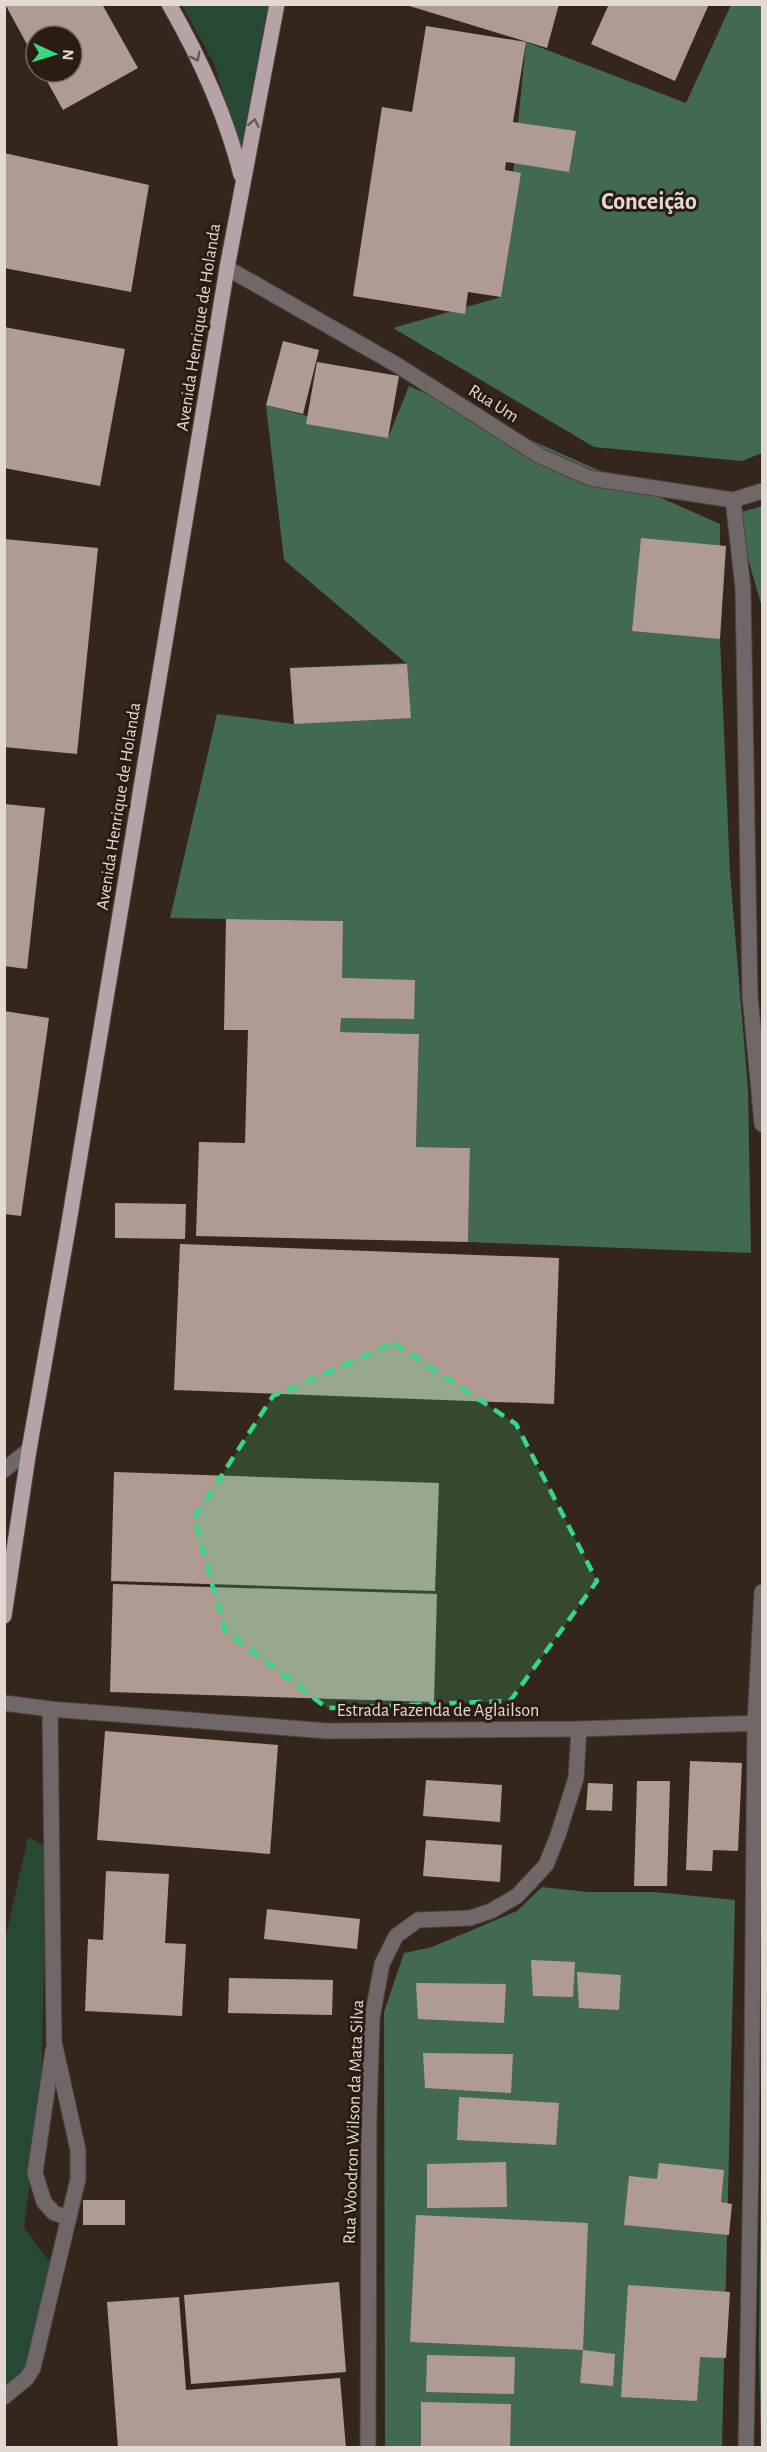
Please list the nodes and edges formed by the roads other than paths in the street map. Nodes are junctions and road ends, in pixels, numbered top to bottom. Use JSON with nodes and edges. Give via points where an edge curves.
{"nodes":[{"id":1,"x":169,"y":4,"type":"edge"},
{"id":2,"x":277,"y":4,"type":"edge"},
{"id":3,"x":242,"y":180,"type":"junction"},
{"id":4,"x":227,"y":268,"type":"junction"},
{"id":5,"x":762,"y":491,"type":"edge"},
{"id":6,"x":733,"y":500,"type":"junction"},
{"id":7,"x":762,"y":1124,"type":"edge"},
{"id":8,"x":29,"y":1450,"type":"junction"},
{"id":9,"x":4,"y":1470,"type":"edge"},
{"id":10,"x":6,"y":1599,"type":"edge"},
{"id":11,"x":762,"y":1602,"type":"edge"},
{"id":12,"x":4,"y":1616,"type":"edge"},
{"id":13,"x":4,"y":1703,"type":"edge"},
{"id":14,"x":50,"y":1709,"type":"junction"},
{"id":15,"x":759,"y":1723,"type":"edge"},
{"id":16,"x":579,"y":1729,"type":"junction"},
{"id":17,"x":54,"y":2042,"type":"junction"},
{"id":18,"x":69,"y":2218,"type":"junction"},
{"id":19,"x":4,"y":2397,"type":"edge"},
{"id":20,"x":368,"y":2448,"type":"edge"},
{"id":21,"x":746,"y":2448,"type":"edge"}],
"edges":[{"from":1,"to":3,"type":"main road","one_way":true,"via":[[219,102]]},
{"from":3,"to":2,"type":"main road","name":"Avenida Henrique de Holanda","one_way":true},
{"from":3,"to":4,"type":"main road","name":"Avenida Henrique de Holanda"},
{"from":4,"to":6,"type":"street","name":"Rua Um","via":[[397,365],[540,456],[590,478]]},
{"from":4,"to":8,"type":"main road","name":"Avenida Henrique de Holanda"},
{"from":5,"to":6,"type":"street","name":"Rua Um"},
{"from":6,"to":7,"type":"street","via":[[742,588],[750,996]]},
{"from":8,"to":9,"type":"street"},
{"from":8,"to":10,"type":"main road","name":"Avenida Henrique de Holanda"},
{"from":10,"to":12,"type":"main road","name":"Avenida Henrique de Holanda"},
{"from":11,"to":15,"type":"street"},
{"from":13,"to":14,"type":"street","name":"Estrada Fazenda de Aglailson"},
{"from":14,"to":16,"type":"street","name":"Estrada Fazenda de Aglailson","via":[[328,1731]]},
{"from":14,"to":17,"type":"street"},
{"from":15,"to":16,"type":"street","name":"Estrada Fazenda de Aglailson"},
{"from":15,"to":21,"type":"street"},
{"from":16,"to":20,"type":"street","name":"Rua Woodron Wilson da Mata Silva","via":[[576,1778],[546,1865],[517,1896],[491,1911],[470,1918],[418,1920],[396,1936],[382,1964],[372,2018],[369,2107]]},
{"from":17,"to":18,"type":"street","via":[[78,2150],[78,2179]]},
{"from":17,"to":18,"type":"street","via":[[35,2173],[44,2202],[54,2212]]},
{"from":18,"to":19,"type":"street","via":[[33,2368]]}]}
